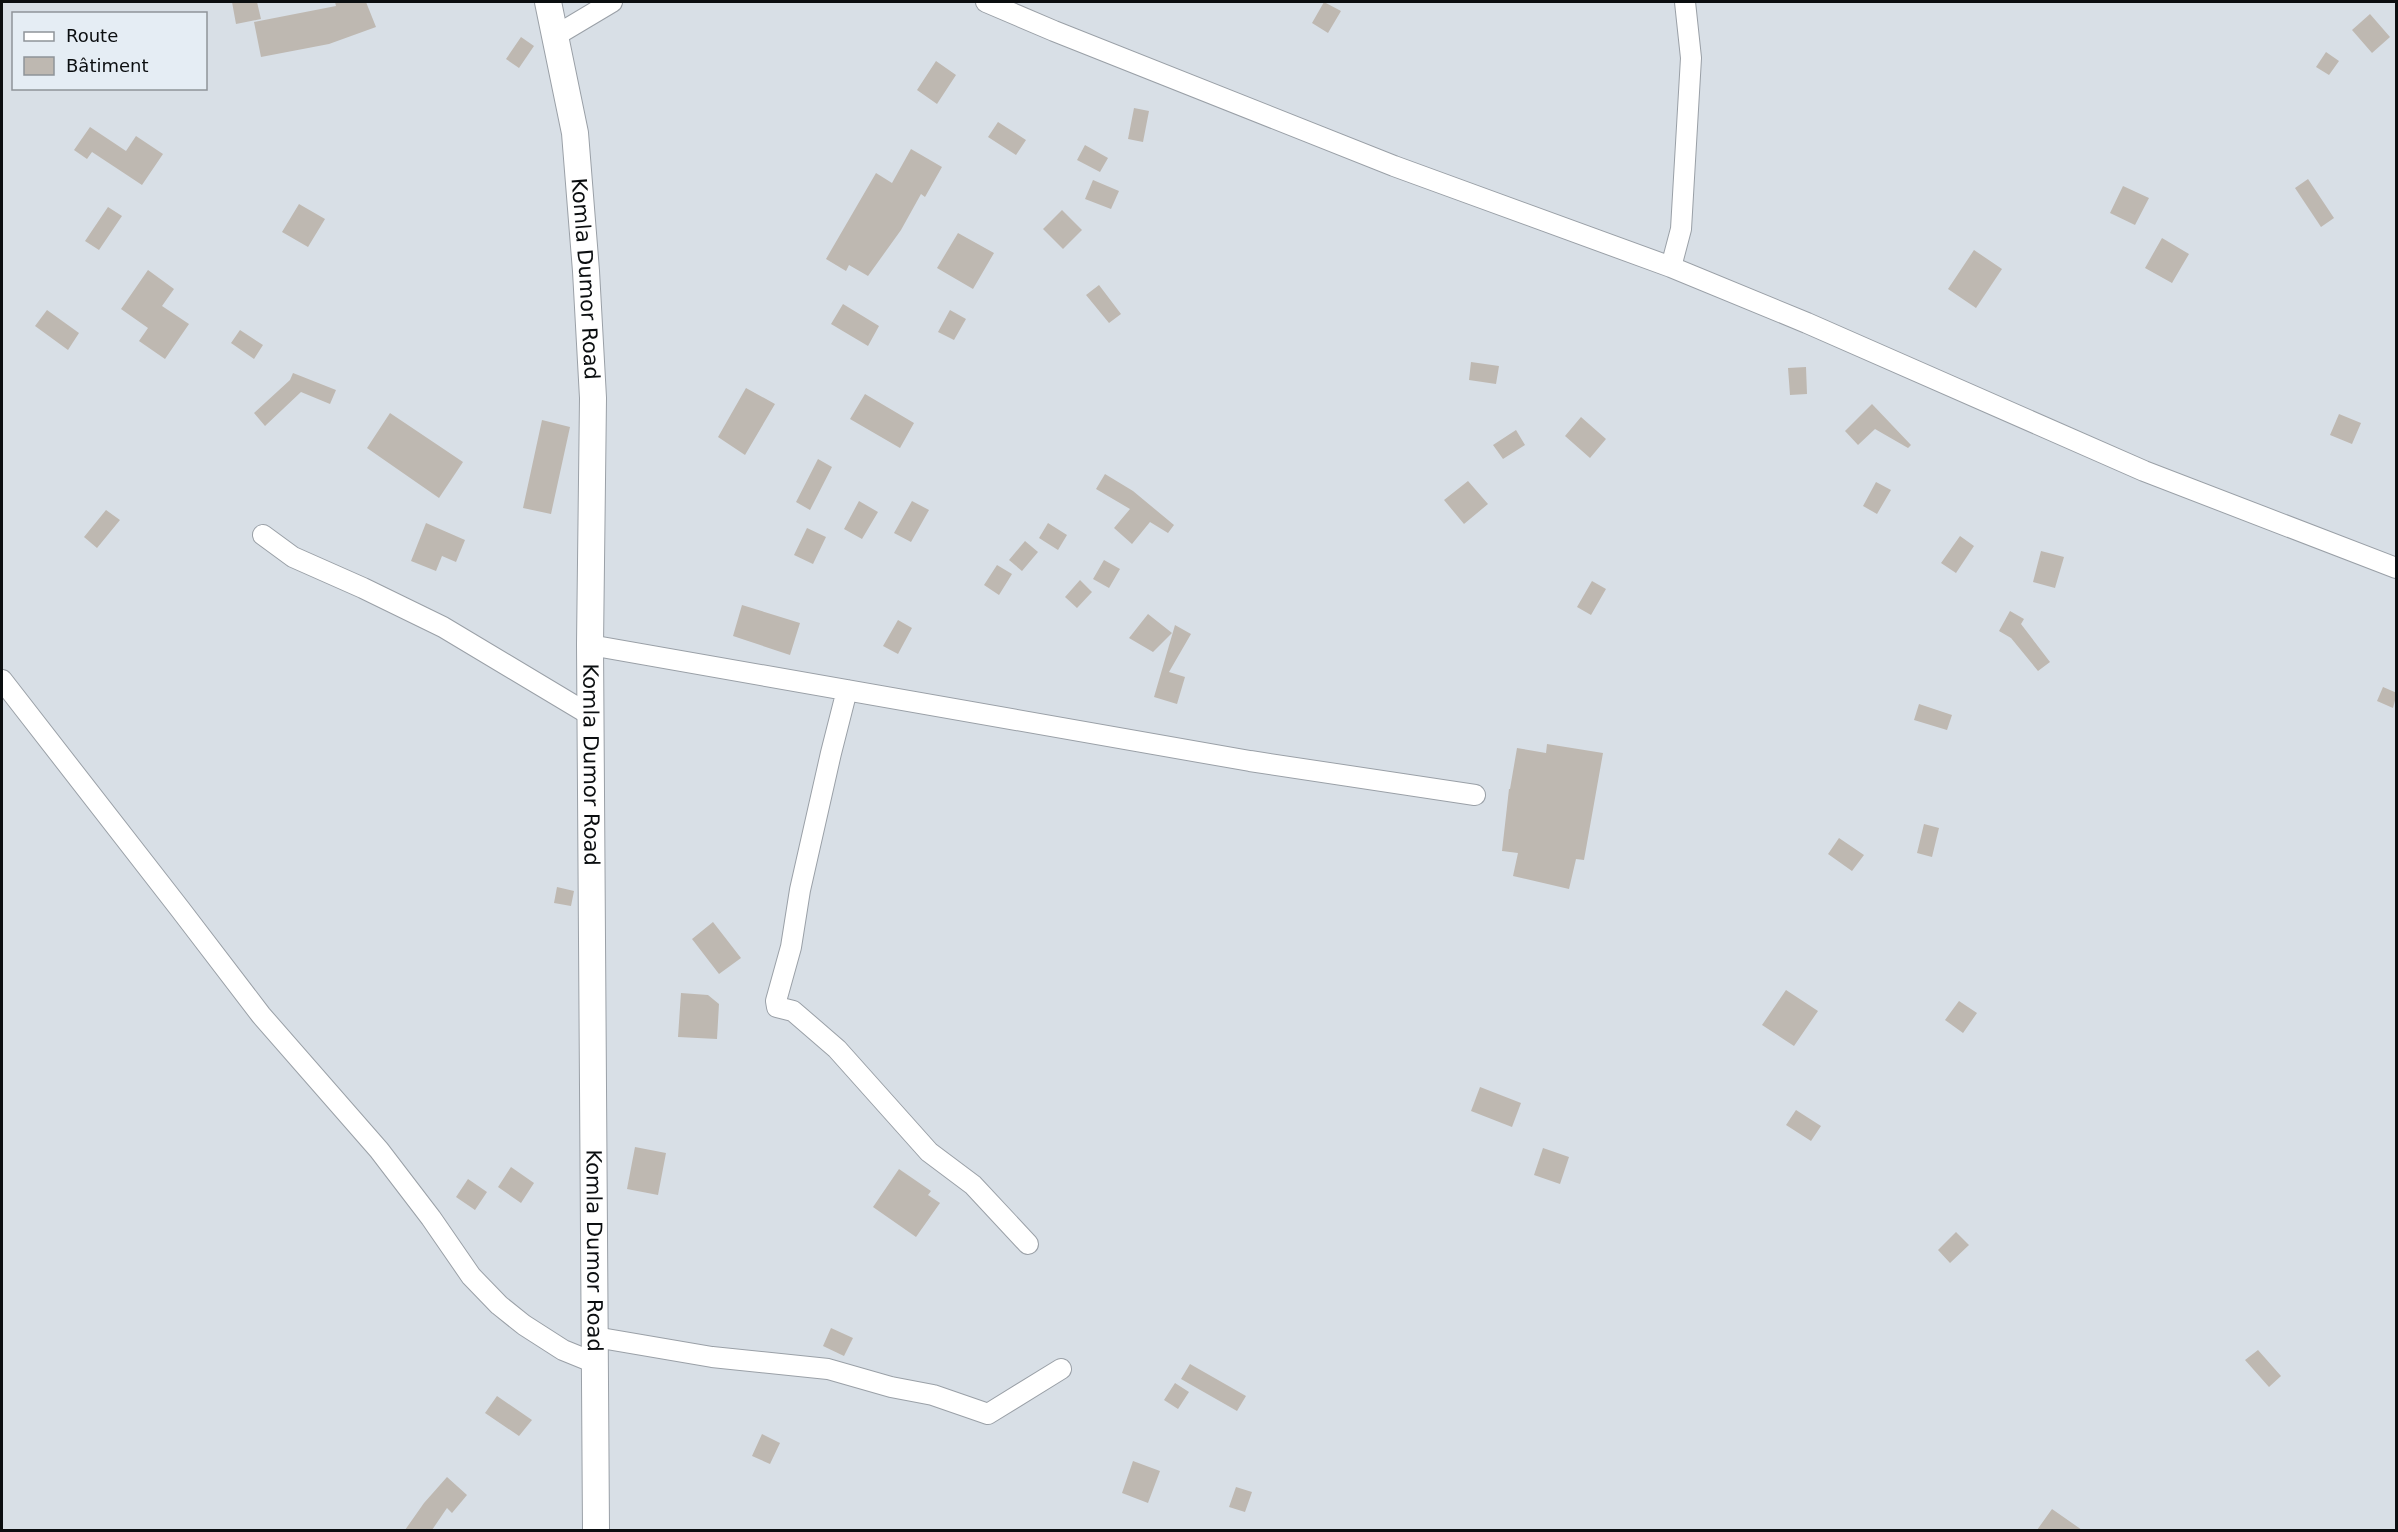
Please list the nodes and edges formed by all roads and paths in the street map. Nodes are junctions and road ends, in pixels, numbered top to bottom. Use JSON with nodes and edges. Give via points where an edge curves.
{"nodes":[{"id":1,"x":548,"y":2,"type":"edge"},
{"id":2,"x":612,"y":2,"type":"edge"},
{"id":3,"x":986,"y":2,"type":"edge"},
{"id":4,"x":1685,"y":2,"type":"edge"},
{"id":5,"x":555,"y":36,"type":"junction"},
{"id":6,"x":1671,"y":267,"type":"junction"},
{"id":7,"x":263,"y":536,"type":"dead end"},
{"id":8,"x":2397,"y":568,"type":"edge"},
{"id":9,"x":590,"y":645,"type":"junction"},
{"id":10,"x":2,"y":680,"type":"edge"},
{"id":11,"x":847,"y":690,"type":"junction"},
{"id":12,"x":590,"y":715,"type":"junction"},
{"id":13,"x":1475,"y":795,"type":"dead end"},
{"id":14,"x":1028,"y":1244,"type":"dead end"},
{"id":15,"x":595,"y":1337,"type":"junction"},
{"id":16,"x":595,"y":1363,"type":"junction"},
{"id":17,"x":1061,"y":1369,"type":"dead end"},
{"id":18,"x":596,"y":1530,"type":"edge"}],
"edges":[{"from":1,"to":5,"type":"street","name":"Komla Dumor Road"},
{"from":2,"to":5,"type":"street"},
{"from":3,"to":6,"type":"street","via":[[1394,166]]},
{"from":4,"to":6,"type":"street","via":[[1691,57],[1681,229]]},
{"from":5,"to":9,"type":"street","name":"Komla Dumor Road","via":[[575,133],[586,270],[593,398]]},
{"from":6,"to":8,"type":"street","via":[[2144,471]]},
{"from":7,"to":12,"type":"street","via":[[293,557],[443,627]]},
{"from":9,"to":11,"type":"street"},
{"from":9,"to":12,"type":"street","name":"Komla Dumor Road"},
{"from":10,"to":16,"type":"street","via":[[261,1015],[379,1150],[471,1276],[524,1325],[563,1350]]},
{"from":11,"to":13,"type":"street","via":[[1250,761]]},
{"from":11,"to":14,"type":"street","via":[[777,1007],[793,1011],[837,1049],[929,1152],[973,1185]]},
{"from":12,"to":15,"type":"street","name":"Komla Dumor Road"},
{"from":15,"to":16,"type":"street","name":"Komla Dumor Road"},
{"from":15,"to":17,"type":"street","via":[[712,1357],[828,1370],[933,1395],[988,1414]]},
{"from":16,"to":18,"type":"street","name":"Komla Dumor Road"}]}
